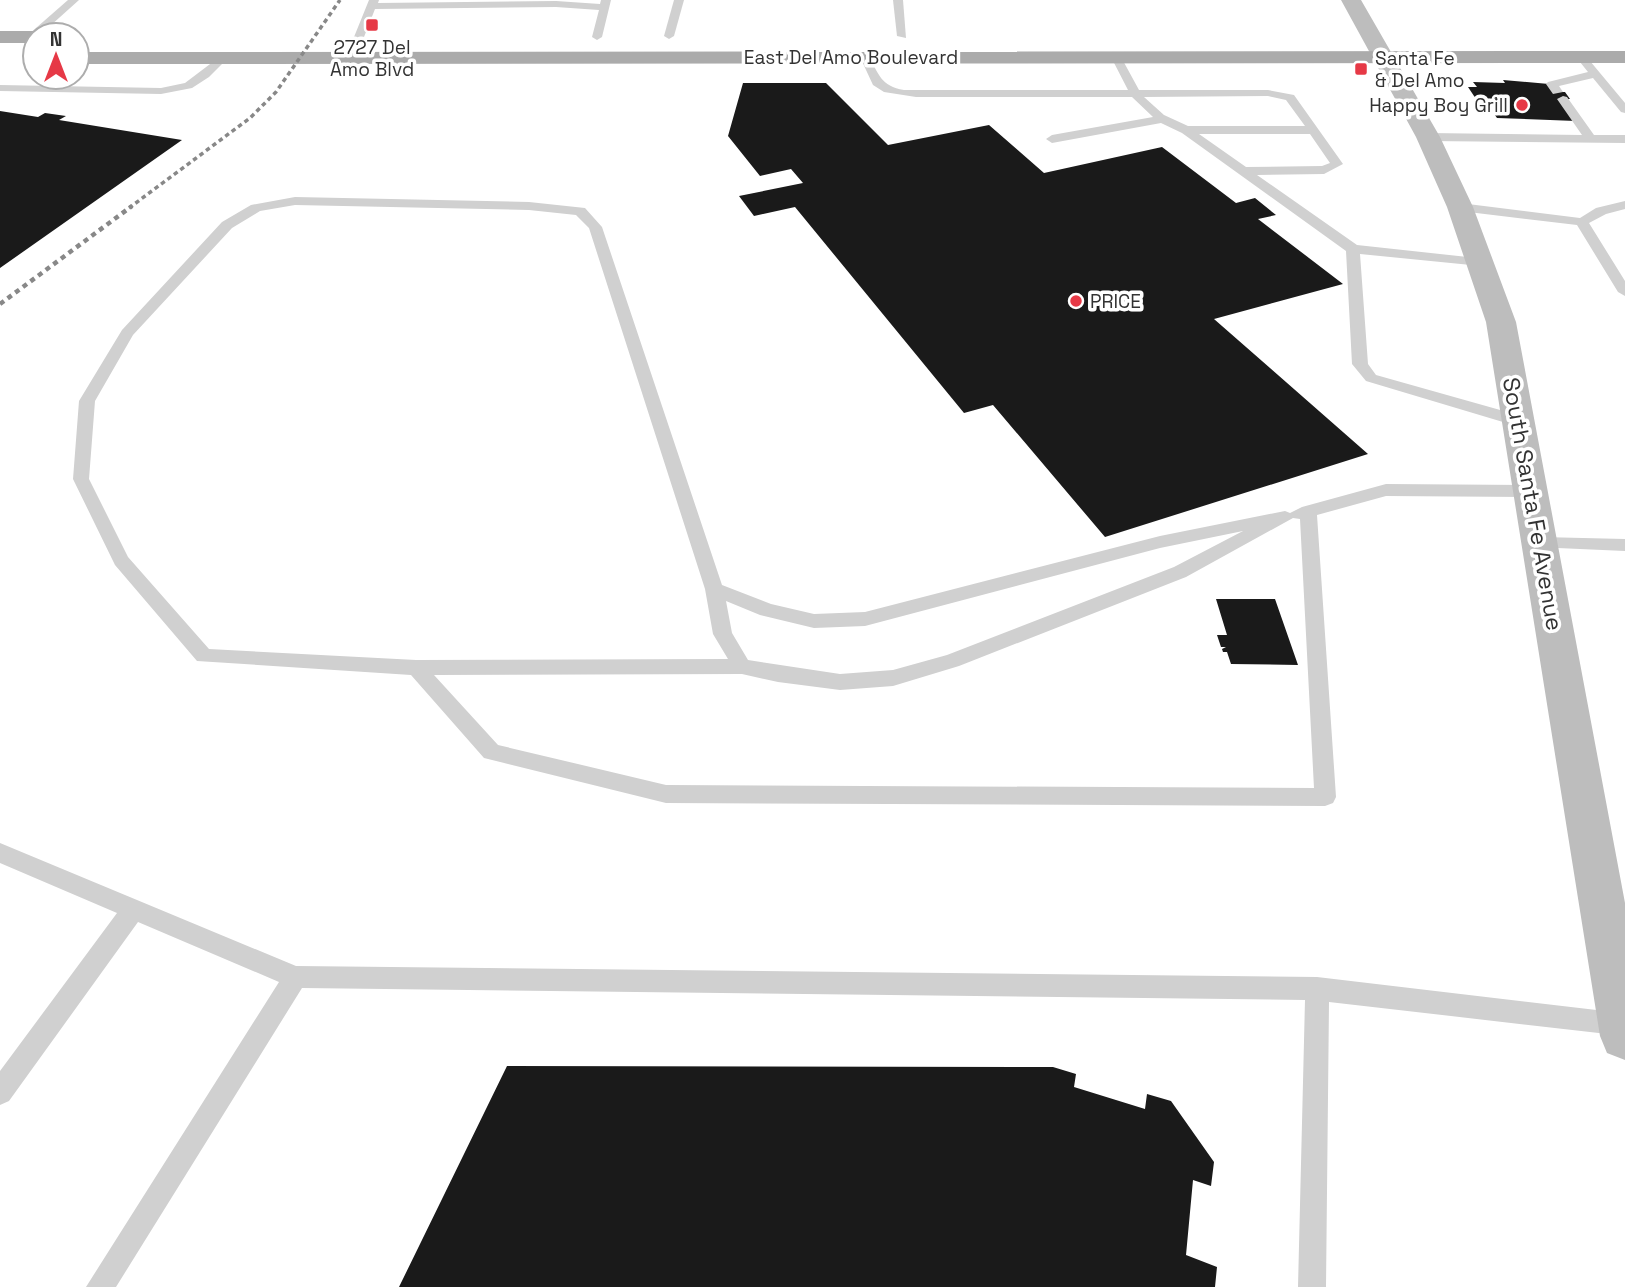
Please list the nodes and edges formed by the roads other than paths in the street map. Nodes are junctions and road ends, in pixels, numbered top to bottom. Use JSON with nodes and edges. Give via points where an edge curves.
{"nodes":[{"id":1,"x":74,"y":0,"type":"edge"},
{"id":2,"x":679,"y":0,"type":"edge"},
{"id":3,"x":898,"y":0,"type":"edge"},
{"id":4,"x":1352,"y":0,"type":"edge"},
{"id":5,"x":372,"y":3,"type":"edge"},
{"id":6,"x":605,"y":3,"type":"edge"},
{"id":7,"x":55,"y":21,"type":"edge"},
{"id":8,"x":645,"y":36,"type":"dead end"},
{"id":9,"x":669,"y":36,"type":"junction"},
{"id":10,"x":693,"y":36,"type":"dead end"},
{"id":11,"x":875,"y":36,"type":"dead end"},
{"id":12,"x":909,"y":36,"type":"joint"},
{"id":13,"x":1345,"y":36,"type":"dead end"},
{"id":14,"x":1373,"y":36,"type":"junction"},
{"id":15,"x":1400,"y":36,"type":"dead end"},
{"id":16,"x":0,"y":37,"type":"edge"},
{"id":17,"x":348,"y":37,"type":"joint"},
{"id":18,"x":385,"y":37,"type":"dead end"},
{"id":19,"x":571,"y":37,"type":"dead end"},
{"id":20,"x":597,"y":37,"type":"junction"},
{"id":21,"x":621,"y":37,"type":"dead end"},
{"id":22,"x":1559,"y":37,"type":"dead end"},
{"id":23,"x":1625,"y":37,"type":"edge"},
{"id":24,"x":21,"y":41,"type":"edge"},
{"id":25,"x":21,"y":49,"type":"edge"},
{"id":26,"x":865,"y":57,"type":"junction"},
{"id":27,"x":1116,"y":57,"type":"junction"},
{"id":28,"x":1385,"y":57,"type":"junction"},
{"id":29,"x":1625,"y":57,"type":"edge"},
{"id":30,"x":0,"y":58,"type":"edge"},
{"id":31,"x":91,"y":58,"type":"edge"},
{"id":32,"x":222,"y":58,"type":"junction"},
{"id":33,"x":1588,"y":66,"type":"junction"},
{"id":34,"x":0,"y":88,"type":"edge"},
{"id":35,"x":1133,"y":92,"type":"junction"},
{"id":36,"x":1625,"y":110,"type":"edge"},
{"id":37,"x":1158,"y":120,"type":"junction"},
{"id":38,"x":1186,"y":130,"type":"junction"},
{"id":39,"x":1314,"y":131,"type":"junction"},
{"id":40,"x":1427,"y":136,"type":"junction"},
{"id":41,"x":1590,"y":138,"type":"junction"},
{"id":42,"x":1052,"y":139,"type":"dead end"},
{"id":43,"x":1625,"y":139,"type":"edge"},
{"id":44,"x":1241,"y":171,"type":"junction"},
{"id":45,"x":1625,"y":205,"type":"edge"},
{"id":46,"x":1460,"y":207,"type":"junction"},
{"id":47,"x":1582,"y":222,"type":"junction"},
{"id":48,"x":1353,"y":249,"type":"junction"},
{"id":49,"x":1481,"y":262,"type":"junction"},
{"id":50,"x":1625,"y":292,"type":"edge"},
{"id":51,"x":1520,"y":421,"type":"junction"},
{"id":52,"x":1532,"y":491,"type":"junction"},
{"id":53,"x":1308,"y":511,"type":"junction"},
{"id":54,"x":1285,"y":517,"type":"junction"},
{"id":55,"x":1541,"y":543,"type":"junction"},
{"id":56,"x":1625,"y":545,"type":"edge"},
{"id":57,"x":714,"y":589,"type":"junction"},
{"id":58,"x":742,"y":666,"type":"junction"},
{"id":59,"x":416,"y":668,"type":"junction"},
{"id":60,"x":0,"y":853,"type":"edge"},
{"id":61,"x":133,"y":909,"type":"junction"},
{"id":62,"x":296,"y":977,"type":"junction"},
{"id":63,"x":1317,"y":989,"type":"junction"},
{"id":64,"x":1624,"y":1031,"type":"edge"},
{"id":65,"x":0,"y":1092,"type":"edge"},
{"id":66,"x":100,"y":1287,"type":"edge"},
{"id":67,"x":1312,"y":1287,"type":"edge"}],
"edges":[{"from":1,"to":7,"type":"lane"},
{"from":2,"to":9,"type":"lane"},
{"from":3,"to":12,"type":"lane"},
{"from":4,"to":14,"type":"main road","name":"South Santa Fe Avenue"},
{"from":5,"to":6,"type":"lane"},
{"from":5,"to":17,"type":"lane"},
{"from":6,"to":20,"type":"lane"},
{"from":8,"to":9,"type":"main road"},
{"from":9,"to":10,"type":"main road"},
{"from":11,"to":12,"type":"main road","name":"East Del Amo Boulevard"},
{"from":13,"to":14,"type":"main road"},
{"from":14,"to":15,"type":"main road"},
{"from":14,"to":28,"type":"main road","name":"South Santa Fe Avenue"},
{"from":16,"to":24,"type":"main road"},
{"from":17,"to":18,"type":"main road"},
{"from":19,"to":20,"type":"main road"},
{"from":20,"to":21,"type":"main road"},
{"from":22,"to":23,"type":"main road"},
{"from":25,"to":30,"type":"main road"},
{"from":26,"to":27,"type":"main road","name":"East Del Amo Boulevard"},
{"from":26,"to":32,"type":"main road","name":"East Del Amo Boulevard"},
{"from":26,"to":35,"type":"lane","via":[[872,80],[888,91]]},
{"from":27,"to":28,"type":"main road","name":"East Del Amo Boulevard"},
{"from":27,"to":35,"type":"lane"},
{"from":28,"to":33,"type":"main road","name":"East Del Amo Boulevard"},
{"from":28,"to":40,"type":"main road","name":"South Santa Fe Avenue"},
{"from":29,"to":33,"type":"main road","name":"East Del Amo Boulevard"},
{"from":31,"to":32,"type":"main road","name":"East Del Amo Boulevard"},
{"from":32,"to":34,"type":"lane","via":[[188,86],[161,91]]},
{"from":33,"to":36,"type":"lane"},
{"from":33,"to":41,"type":"lane","via":[[1552,84]]},
{"from":35,"to":37,"type":"lane"},
{"from":35,"to":39,"type":"lane","via":[[1290,97]]},
{"from":37,"to":38,"type":"lane"},
{"from":37,"to":42,"type":"lane"},
{"from":38,"to":39,"type":"lane"},
{"from":38,"to":44,"type":"lane"},
{"from":39,"to":44,"type":"lane","via":[[1337,164],[1324,170]]},
{"from":40,"to":41,"type":"lane"},
{"from":40,"to":46,"type":"main road","name":"South Santa Fe Avenue"},
{"from":41,"to":43,"type":"lane"},
{"from":44,"to":48,"type":"lane"},
{"from":45,"to":47,"type":"lane"},
{"from":46,"to":47,"type":"lane"},
{"from":46,"to":49,"type":"main road","name":"South Santa Fe Avenue"},
{"from":47,"to":50,"type":"lane"},
{"from":48,"to":49,"type":"lane"},
{"from":48,"to":51,"type":"lane","via":[[1360,364],[1371,378]]},
{"from":49,"to":51,"type":"main road","name":"South Santa Fe Avenue","via":[[1501,322]]},
{"from":51,"to":52,"type":"main road","name":"South Santa Fe Avenue"},
{"from":52,"to":53,"type":"lane","via":[[1386,490]]},
{"from":52,"to":55,"type":"main road","name":"South Santa Fe Avenue"},
{"from":53,"to":54,"type":"lane"},
{"from":53,"to":59,"type":"lane","via":[[1325,797],[666,794],[491,752]]},
{"from":54,"to":57,"type":"lane","via":[[1160,542],[866,619],[814,621],[767,610]]},
{"from":54,"to":58,"type":"lane","via":[[1180,572],[952,661],[893,678],[840,682]]},
{"from":55,"to":56,"type":"lane"},
{"from":55,"to":64,"type":"main road","name":"South Santa Fe Avenue"},
{"from":57,"to":58,"type":"lane","via":[[723,634]]},
{"from":57,"to":59,"type":"lane","via":[[595,227],[580,211],[295,201],[256,208],[227,225],[127,333],[87,401],[80,480],[121,560],[204,656]]},
{"from":58,"to":59,"type":"lane"},
{"from":60,"to":61,"type":"lane"},
{"from":61,"to":62,"type":"lane"},
{"from":61,"to":65,"type":"lane"},
{"from":62,"to":63,"type":"lane"},
{"from":62,"to":66,"type":"lane"},
{"from":63,"to":64,"type":"lane"},
{"from":63,"to":67,"type":"lane"}]}
